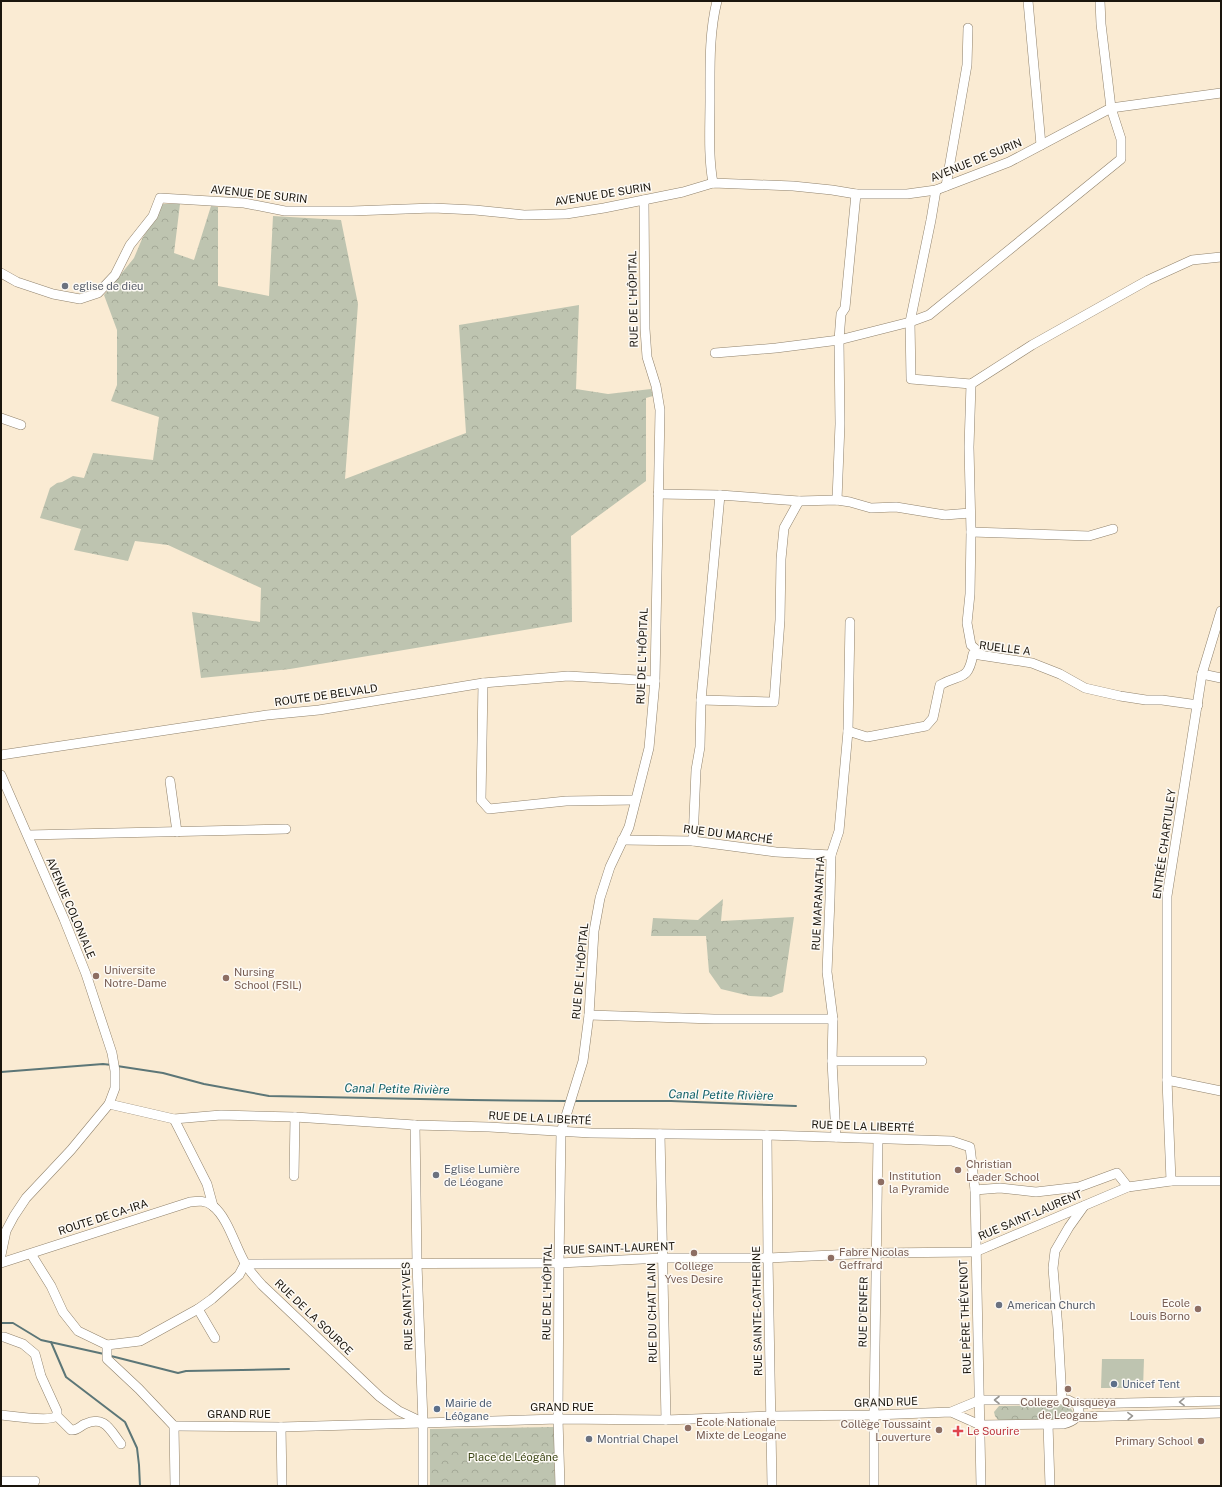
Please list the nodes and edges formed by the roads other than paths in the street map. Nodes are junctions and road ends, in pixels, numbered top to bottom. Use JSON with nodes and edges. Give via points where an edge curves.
{"nodes":[{"id":1,"x":717,"y":1,"type":"edge"},
{"id":2,"x":1028,"y":1,"type":"edge"},
{"id":3,"x":1100,"y":1,"type":"edge"},
{"id":4,"x":968,"y":28,"type":"dead end"},
{"id":5,"x":1221,"y":93,"type":"edge"},
{"id":6,"x":1111,"y":108,"type":"junction"},
{"id":7,"x":1041,"y":145,"type":"junction"},
{"id":8,"x":713,"y":182,"type":"junction"},
{"id":9,"x":946,"y":186,"type":"junction"},
{"id":10,"x":936,"y":190,"type":"junction"},
{"id":11,"x":856,"y":194,"type":"junction"},
{"id":12,"x":644,"y":200,"type":"junction"},
{"id":13,"x":1221,"y":257,"type":"edge"},
{"id":14,"x":1,"y":273,"type":"edge"},
{"id":15,"x":910,"y":322,"type":"junction"},
{"id":16,"x":839,"y":340,"type":"junction"},
{"id":17,"x":715,"y":353,"type":"dead end"},
{"id":18,"x":971,"y":384,"type":"junction"},
{"id":19,"x":1,"y":418,"type":"edge"},
{"id":20,"x":21,"y":425,"type":"dead end"},
{"id":21,"x":658,"y":494,"type":"junction"},
{"id":22,"x":720,"y":495,"type":"junction"},
{"id":23,"x":837,"y":500,"type":"junction"},
{"id":24,"x":799,"y":501,"type":"junction"},
{"id":25,"x":970,"y":513,"type":"junction"},
{"id":26,"x":1113,"y":529,"type":"dead end"},
{"id":27,"x":971,"y":532,"type":"junction"},
{"id":28,"x":1221,"y":611,"type":"edge"},
{"id":29,"x":850,"y":622,"type":"dead end"},
{"id":30,"x":982,"y":655,"type":"junction"},
{"id":31,"x":1202,"y":674,"type":"junction"},
{"id":32,"x":1221,"y":678,"type":"edge"},
{"id":33,"x":655,"y":681,"type":"junction"},
{"id":34,"x":483,"y":683,"type":"junction"},
{"id":35,"x":701,"y":700,"type":"junction"},
{"id":36,"x":1198,"y":705,"type":"junction"},
{"id":37,"x":848,"y":731,"type":"junction"},
{"id":38,"x":1,"y":755,"type":"edge"},
{"id":39,"x":1,"y":775,"type":"edge"},
{"id":40,"x":170,"y":781,"type":"dead end"},
{"id":41,"x":635,"y":800,"type":"junction"},
{"id":42,"x":286,"y":830,"type":"dead end"},
{"id":43,"x":177,"y":832,"type":"junction"},
{"id":44,"x":28,"y":835,"type":"junction"},
{"id":45,"x":622,"y":840,"type":"junction"},
{"id":46,"x":693,"y":841,"type":"junction"},
{"id":47,"x":830,"y":855,"type":"junction"},
{"id":48,"x":589,"y":1015,"type":"junction"},
{"id":49,"x":833,"y":1019,"type":"junction"},
{"id":50,"x":922,"y":1061,"type":"dead end"},
{"id":51,"x":832,"y":1062,"type":"junction"},
{"id":52,"x":1167,"y":1080,"type":"junction"},
{"id":53,"x":1221,"y":1091,"type":"edge"},
{"id":54,"x":109,"y":1104,"type":"junction"},
{"id":55,"x":294,"y":1117,"type":"junction"},
{"id":56,"x":174,"y":1119,"type":"junction"},
{"id":57,"x":415,"y":1125,"type":"junction"},
{"id":58,"x":562,"y":1132,"type":"junction"},
{"id":59,"x":660,"y":1134,"type":"junction"},
{"id":60,"x":767,"y":1135,"type":"junction"},
{"id":61,"x":836,"y":1137,"type":"junction"},
{"id":62,"x":878,"y":1139,"type":"junction"},
{"id":63,"x":970,"y":1147,"type":"joint"},
{"id":64,"x":294,"y":1176,"type":"dead end"},
{"id":65,"x":1171,"y":1181,"type":"junction"},
{"id":66,"x":1221,"y":1181,"type":"edge"},
{"id":67,"x":1128,"y":1187,"type":"junction"},
{"id":68,"x":975,"y":1190,"type":"junction"},
{"id":69,"x":1085,"y":1205,"type":"junction"},
{"id":70,"x":213,"y":1206,"type":"junction"},
{"id":71,"x":976,"y":1252,"type":"junction"},
{"id":72,"x":876,"y":1253,"type":"junction"},
{"id":73,"x":31,"y":1254,"type":"junction"},
{"id":74,"x":1,"y":1255,"type":"edge"},
{"id":75,"x":663,"y":1258,"type":"junction"},
{"id":76,"x":768,"y":1258,"type":"junction"},
{"id":77,"x":1,"y":1263,"type":"edge"},
{"id":78,"x":559,"y":1263,"type":"junction"},
{"id":79,"x":245,"y":1264,"type":"junction"},
{"id":80,"x":417,"y":1264,"type":"junction"},
{"id":81,"x":198,"y":1309,"type":"junction"},
{"id":82,"x":1,"y":1337,"type":"edge"},
{"id":83,"x":215,"y":1338,"type":"dead end"},
{"id":84,"x":107,"y":1345,"type":"junction"},
{"id":85,"x":980,"y":1400,"type":"junction"},
{"id":86,"x":1062,"y":1400,"type":"junction"},
{"id":87,"x":1221,"y":1401,"type":"edge"},
{"id":88,"x":1076,"y":1404,"type":"junction"},
{"id":89,"x":951,"y":1412,"type":"junction"},
{"id":90,"x":1221,"y":1413,"type":"edge"},
{"id":91,"x":1,"y":1415,"type":"edge"},
{"id":92,"x":874,"y":1415,"type":"junction"},
{"id":93,"x":57,"y":1416,"type":"junction"},
{"id":94,"x":771,"y":1416,"type":"junction"},
{"id":95,"x":1077,"y":1418,"type":"junction"},
{"id":96,"x":558,"y":1419,"type":"junction"},
{"id":97,"x":666,"y":1420,"type":"junction"},
{"id":98,"x":423,"y":1422,"type":"junction"},
{"id":99,"x":1048,"y":1424,"type":"junction"},
{"id":100,"x":980,"y":1425,"type":"junction"},
{"id":101,"x":174,"y":1426,"type":"junction"},
{"id":102,"x":281,"y":1426,"type":"junction"},
{"id":103,"x":121,"y":1444,"type":"dead end"},
{"id":104,"x":1,"y":1481,"type":"edge"},
{"id":105,"x":35,"y":1481,"type":"dead end"},
{"id":106,"x":175,"y":1486,"type":"edge"},
{"id":107,"x":282,"y":1486,"type":"edge"},
{"id":108,"x":423,"y":1486,"type":"edge"},
{"id":109,"x":560,"y":1486,"type":"edge"},
{"id":110,"x":772,"y":1486,"type":"edge"},
{"id":111,"x":874,"y":1486,"type":"edge"},
{"id":112,"x":981,"y":1486,"type":"edge"},
{"id":113,"x":1050,"y":1486,"type":"edge"}],
"edges":[{"from":1,"to":8,"type":"street","via":[[712,26],[710,79],[709,150]]},
{"from":2,"to":7,"type":"street"},
{"from":3,"to":6,"type":"street"},
{"from":4,"to":9,"type":"street","via":[[967,64]]},
{"from":5,"to":6,"type":"street","name":"AVENUE DE SURIN"},
{"from":6,"to":7,"type":"street","name":"AVENUE DE SURIN"},
{"from":6,"to":15,"type":"street","via":[[1121,139],[1122,159],[929,315]]},
{"from":7,"to":9,"type":"street","name":"AVENUE DE SURIN","via":[[1009,162]]},
{"from":8,"to":11,"type":"street","name":"AVENUE DE SURIN","via":[[793,186]]},
{"from":8,"to":12,"type":"street","name":"AVENUE DE SURIN","via":[[683,192]]},
{"from":9,"to":10,"type":"street","name":"AVENUE DE SURIN"},
{"from":10,"to":11,"type":"street","name":"AVENUE DE SURIN","via":[[907,194]]},
{"from":10,"to":15,"type":"street"},
{"from":11,"to":16,"type":"street","via":[[845,308],[841,314]]},
{"from":12,"to":14,"type":"street","name":"AVENUE DE SURIN","via":[[566,214],[524,215],[433,208],[285,211],[244,203],[160,198],[153,216],[130,245],[115,275],[98,293],[80,300],[17,282]]},
{"from":12,"to":21,"type":"street","name":"RUE DE L'HÔPITAL","via":[[647,357],[660,410]]},
{"from":13,"to":18,"type":"street","via":[[1192,260],[1148,280],[1032,345]]},
{"from":15,"to":16,"type":"street"},
{"from":15,"to":18,"type":"street","via":[[911,379]]},
{"from":16,"to":17,"type":"street"},
{"from":16,"to":23,"type":"street","via":[[840,424]]},
{"from":18,"to":25,"type":"street"},
{"from":19,"to":20,"type":"street"},
{"from":21,"to":22,"type":"street"},
{"from":21,"to":33,"type":"street","name":"RUE DE L'HÔPITAL"},
{"from":22,"to":24,"type":"street"},
{"from":22,"to":35,"type":"street"},
{"from":23,"to":24,"type":"street"},
{"from":23,"to":25,"type":"street","via":[[871,508],[896,507],[945,515]]},
{"from":24,"to":35,"type":"street","via":[[784,528],[774,702]]},
{"from":25,"to":27,"type":"street"},
{"from":26,"to":27,"type":"street","via":[[1089,536]]},
{"from":27,"to":30,"type":"street","via":[[967,623],[971,645]]},
{"from":28,"to":31,"type":"street","name":"ENTRÉE CHARTULEY"},
{"from":29,"to":37,"type":"street","name":"RUE MARANATHA"},
{"from":30,"to":36,"type":"street","name":"RUELLE A","via":[[1032,663],[1086,688],[1120,696]]},
{"from":30,"to":37,"type":"street","name":"RUELLE A","via":[[973,654],[971,668],[967,673],[940,685],[933,718],[926,726],[868,736]]},
{"from":31,"to":32,"type":"street"},
{"from":31,"to":36,"type":"street","name":"ENTRÉE CHARTULEY"},
{"from":33,"to":34,"type":"street","name":"ROUTE DE BELVALD","via":[[568,676]]},
{"from":33,"to":41,"type":"street","name":"RUE DE L'HÔPITAL","via":[[649,748]]},
{"from":34,"to":38,"type":"street","name":"ROUTE DE BELVALD","via":[[319,710],[267,715]]},
{"from":34,"to":41,"type":"street","via":[[481,800],[489,809],[566,801]]},
{"from":35,"to":46,"type":"street"},
{"from":36,"to":52,"type":"street","name":"ENTRÉE CHARTULEY","via":[[1167,896]]},
{"from":37,"to":47,"type":"street","name":"RUE MARANATHA","via":[[839,831]]},
{"from":39,"to":44,"type":"street","name":"AVENUE COLONIALE"},
{"from":40,"to":43,"type":"street"},
{"from":41,"to":45,"type":"street","name":"RUE DE L'HÔPITAL","via":[[629,827]]},
{"from":42,"to":43,"type":"street"},
{"from":43,"to":44,"type":"street"},
{"from":44,"to":54,"type":"street","name":"AVENUE COLONIALE","via":[[86,974],[112,1053],[115,1088]]},
{"from":45,"to":46,"type":"street","name":"RUE DU MARCHÉ"},
{"from":45,"to":48,"type":"street","name":"RUE DE L'HÔPITAL","via":[[600,898],[594,931]]},
{"from":46,"to":47,"type":"street","name":"RUE DU MARCHÉ","via":[[776,852]]},
{"from":47,"to":49,"type":"street","name":"RUE MARANATHA","via":[[827,972]]},
{"from":48,"to":49,"type":"street"},
{"from":48,"to":58,"type":"street","name":"RUE DE L'HÔPITAL","via":[[583,1061]]},
{"from":49,"to":51,"type":"street","name":"RUE MARANATHA"},
{"from":50,"to":51,"type":"street"},
{"from":51,"to":61,"type":"street","name":"RUE MARANATHA"},
{"from":52,"to":53,"type":"street"},
{"from":52,"to":65,"type":"street","name":"ENTRÉE CHARTULEY"},
{"from":54,"to":56,"type":"street","name":"RUE DE LA LIBERTÉ"},
{"from":54,"to":74,"type":"street","name":"AVENUE COLONIALE","via":[[26,1198],[6,1231]]},
{"from":55,"to":56,"type":"street","name":"RUE DE LA LIBERTÉ","via":[[221,1115]]},
{"from":55,"to":57,"type":"street","name":"RUE DE LA LIBERTÉ"},
{"from":55,"to":64,"type":"street"},
{"from":56,"to":70,"type":"street","via":[[207,1184]]},
{"from":57,"to":58,"type":"street","name":"RUE DE LA LIBERTÉ"},
{"from":57,"to":80,"type":"street","name":"RUE SAINT-YVES"},
{"from":58,"to":59,"type":"street","name":"RUE DE LA LIBERTÉ"},
{"from":58,"to":78,"type":"street","name":"RUE DE L'HÔPITAL"},
{"from":59,"to":60,"type":"street","name":"RUE DE LA LIBERTÉ"},
{"from":59,"to":75,"type":"street","name":"RUE DU CHAT LAIN"},
{"from":60,"to":61,"type":"street","name":"RUE DE LA LIBERTÉ"},
{"from":60,"to":76,"type":"street","name":"RUE SAINTE-CATHERINE"},
{"from":61,"to":62,"type":"street","name":"RUE DE LA LIBERTÉ"},
{"from":62,"to":63,"type":"street","name":"RUE DE LA LIBERTÉ","via":[[952,1141]]},
{"from":62,"to":72,"type":"street","name":"RUE D'ENFER"},
{"from":63,"to":68,"type":"street","name":"RUE PÈRE THÉVENOT"},
{"from":65,"to":66,"type":"street","name":"RUE SAINT-LAURENT"},
{"from":65,"to":67,"type":"street","name":"RUE SAINT-LAURENT"},
{"from":67,"to":68,"type":"street","via":[[1117,1173],[1079,1187],[1036,1192],[1000,1188]]},
{"from":67,"to":69,"type":"street","name":"RUE SAINT-LAURENT"},
{"from":68,"to":71,"type":"street","name":"RUE PÈRE THÉVENOT"},
{"from":69,"to":71,"type":"street","name":"RUE SAINT-LAURENT"},
{"from":69,"to":86,"type":"street","via":[[1055,1251],[1053,1268]]},
{"from":70,"to":73,"type":"street","name":"ROUTE DE CA-IRA","via":[[199,1201],[190,1202]]},
{"from":70,"to":79,"type":"street","name":"RUE DE LA SOURCE","via":[[226,1223]]},
{"from":71,"to":72,"type":"street","name":"RUE SAINT-LAURENT"},
{"from":71,"to":85,"type":"street","name":"RUE PÈRE THÉVENOT"},
{"from":72,"to":76,"type":"street","name":"RUE SAINT-LAURENT"},
{"from":72,"to":92,"type":"street","name":"RUE D'ENFER"},
{"from":73,"to":77,"type":"street","name":"ROUTE DE CA-IRA"},
{"from":73,"to":84,"type":"street","via":[[51,1286],[63,1312],[78,1331]]},
{"from":75,"to":76,"type":"street","name":"RUE SAINT-LAURENT"},
{"from":75,"to":78,"type":"street","name":"RUE SAINT-LAURENT"},
{"from":75,"to":97,"type":"street","name":"RUE DU CHAT LAIN"},
{"from":76,"to":94,"type":"street","name":"RUE SAINTE-CATHERINE"},
{"from":78,"to":80,"type":"street","name":"RUE SAINT-LAURENT"},
{"from":78,"to":96,"type":"street","name":"RUE DE L'HÔPITAL"},
{"from":79,"to":80,"type":"street","name":"RUE SAINT-LAURENT"},
{"from":79,"to":81,"type":"street","via":[[228,1285]]},
{"from":79,"to":98,"type":"street","name":"RUE DE LA SOURCE","via":[[262,1285],[380,1397],[399,1411]]},
{"from":80,"to":98,"type":"street","name":"RUE SAINT-YVES"},
{"from":81,"to":83,"type":"street"},
{"from":81,"to":84,"type":"street","via":[[140,1341]]},
{"from":82,"to":93,"type":"street","via":[[23,1344],[35,1354]]},
{"from":84,"to":101,"type":"street","via":[[107,1359]]},
{"from":86,"to":85,"type":"street","name":"GRAND RUE","one_way":true},
{"from":85,"to":89,"type":"street","name":"GRAND RUE"},
{"from":85,"to":100,"type":"street","name":"RUE PÈRE THÉVENOT"},
{"from":86,"to":88,"type":"street","name":"GRAND RUE"},
{"from":87,"to":88,"type":"street","name":"GRAND RUE","one_way":true},
{"from":88,"to":95,"type":"street","via":[[1079,1409]]},
{"from":89,"to":92,"type":"street","name":"GRAND RUE"},
{"from":89,"to":100,"type":"street","name":"GRAND RUE"},
{"from":95,"to":90,"type":"street","name":"GRAND RUE","one_way":true},
{"from":91,"to":93,"type":"street","via":[[33,1418]]},
{"from":92,"to":94,"type":"street","name":"GRAND RUE"},
{"from":92,"to":111,"type":"street","name":"RUE D'ENFER"},
{"from":93,"to":103,"type":"street","via":[[71,1430],[98,1420],[104,1422]]},
{"from":94,"to":97,"type":"street","name":"GRAND RUE"},
{"from":94,"to":110,"type":"street","name":"RUE SAINTE-CATHERINE"},
{"from":95,"to":99,"type":"street","name":"GRAND RUE","via":[[1068,1423]]},
{"from":96,"to":97,"type":"street","name":"GRAND RUE"},
{"from":96,"to":98,"type":"street","name":"GRAND RUE"},
{"from":96,"to":109,"type":"street","name":"RUE DE L'HÔPITAL"},
{"from":98,"to":102,"type":"street","name":"GRAND RUE"},
{"from":98,"to":108,"type":"street","name":"RUE SAINT-YVES"},
{"from":99,"to":100,"type":"street","name":"GRAND RUE"},
{"from":99,"to":113,"type":"street"},
{"from":100,"to":112,"type":"street","name":"RUE PÈRE THÉVENOT"},
{"from":101,"to":102,"type":"street","name":"GRAND RUE"},
{"from":101,"to":106,"type":"street"},
{"from":102,"to":107,"type":"street"},
{"from":104,"to":105,"type":"street"}]}
